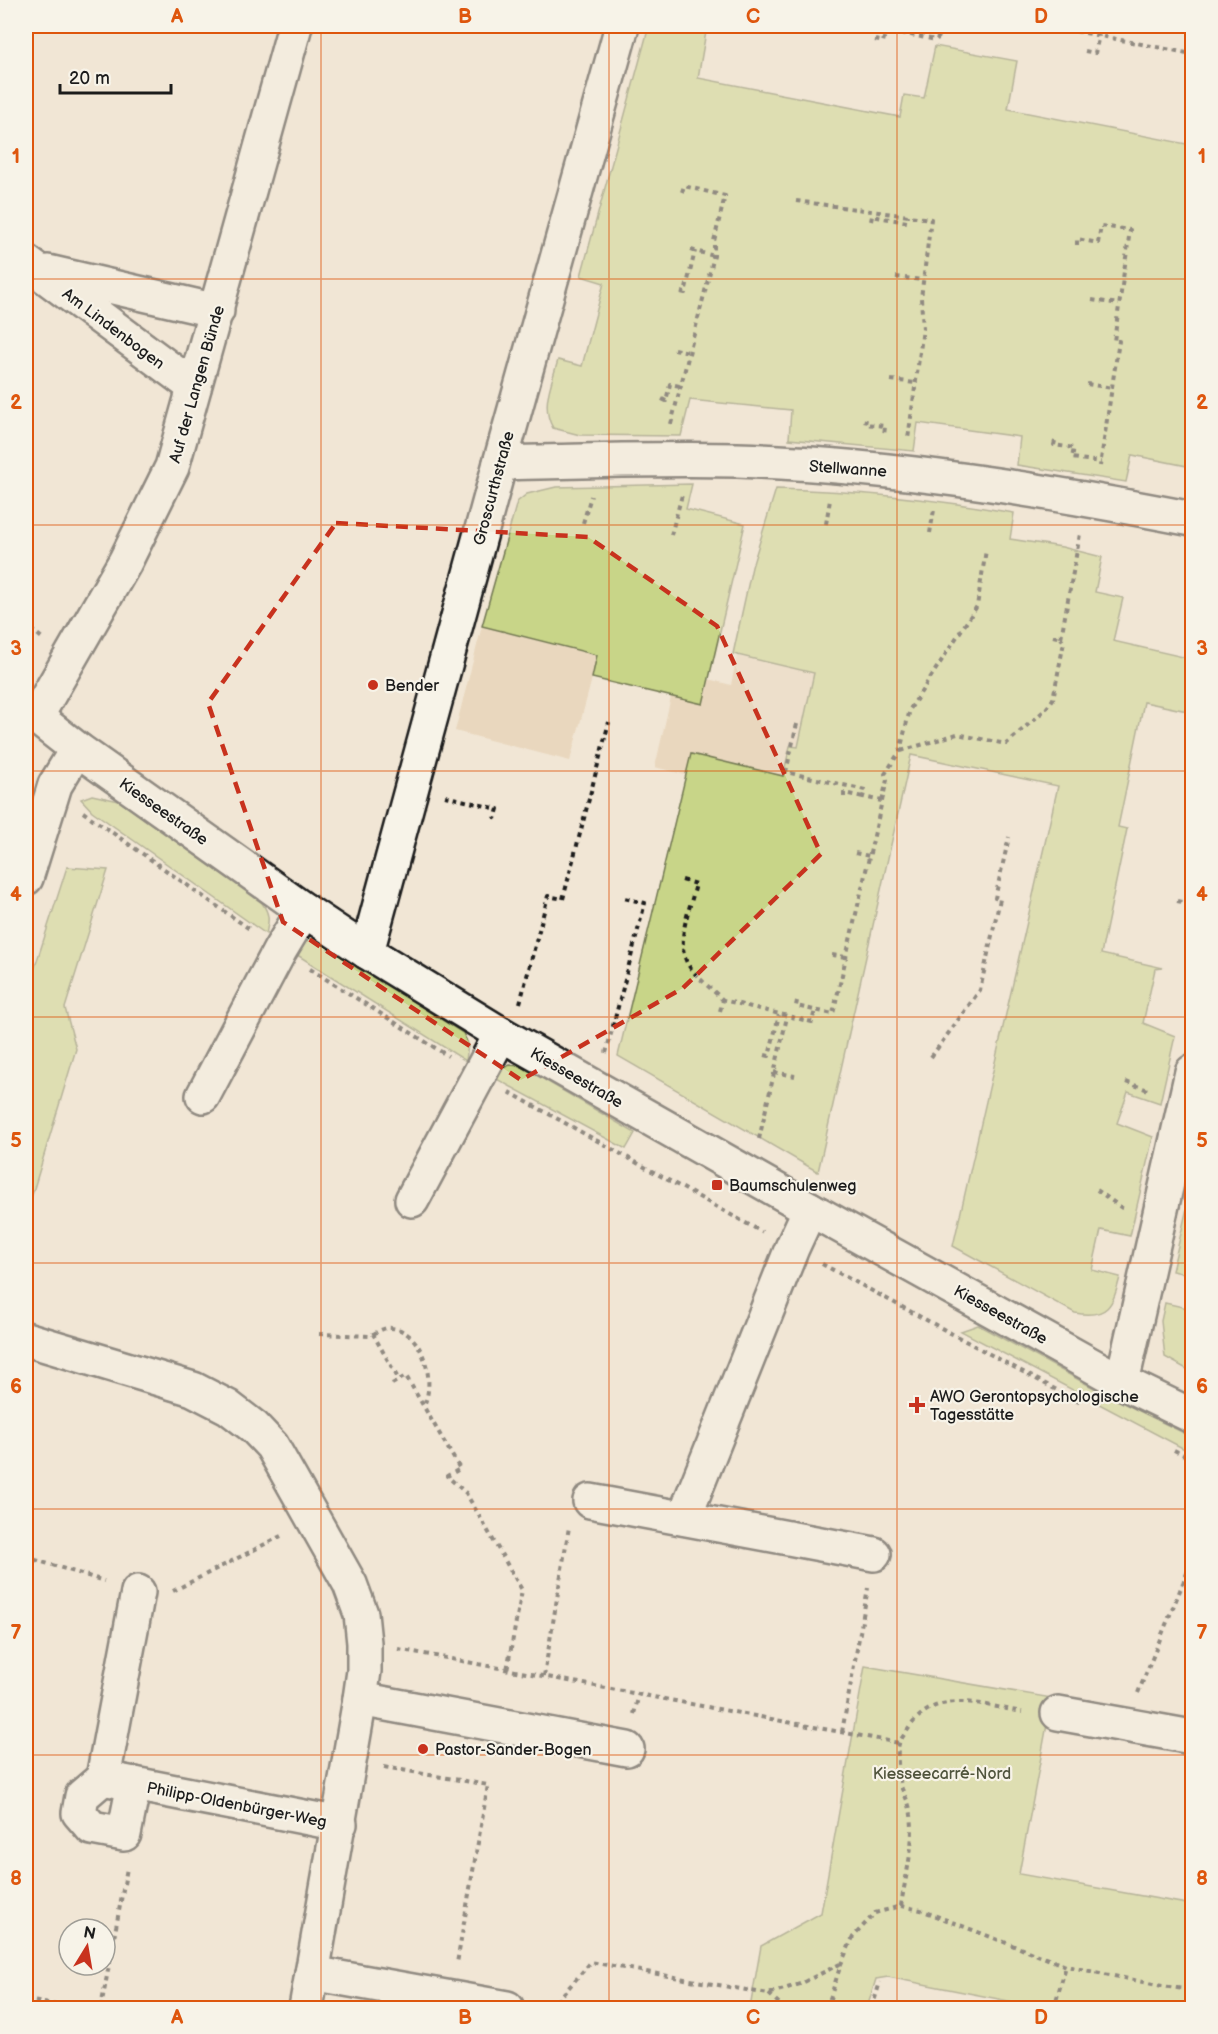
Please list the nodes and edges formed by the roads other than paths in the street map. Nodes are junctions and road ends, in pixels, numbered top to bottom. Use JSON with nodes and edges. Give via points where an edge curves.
{"nodes":[{"id":1,"x":295,"y":26,"type":"edge"},
{"id":2,"x":622,"y":26,"type":"edge"},
{"id":3,"x":30,"y":265,"type":"edge"},
{"id":4,"x":217,"y":311,"type":"junction"},
{"id":5,"x":194,"y":387,"type":"junction"},
{"id":6,"x":500,"y":463,"type":"junction"},
{"id":7,"x":1192,"y":519,"type":"edge"},
{"id":8,"x":31,"y":713,"type":"edge"},
{"id":9,"x":77,"y":749,"type":"junction"},
{"id":10,"x":26,"y":878,"type":"edge"},
{"id":11,"x":304,"y":910,"type":"junction"},
{"id":12,"x":367,"y":952,"type":"junction"},
{"id":13,"x":501,"y":1034,"type":"junction"},
{"id":14,"x":1192,"y":1072,"type":"edge"},
{"id":15,"x":203,"y":1096,"type":"dead end"},
{"id":16,"x":412,"y":1200,"type":"dead end"},
{"id":17,"x":810,"y":1209,"type":"junction"},
{"id":18,"x":26,"y":1339,"type":"edge"},
{"id":19,"x":1122,"y":1382,"type":"junction"},
{"id":20,"x":1192,"y":1416,"type":"edge"},
{"id":21,"x":590,"y":1501,"type":"road end"},
{"id":22,"x":684,"y":1518,"type":"junction"},
{"id":23,"x":874,"y":1554,"type":"road end"},
{"id":24,"x":138,"y":1592,"type":"road end"},
{"id":25,"x":360,"y":1699,"type":"junction"},
{"id":26,"x":1058,"y":1713,"type":"road end"},
{"id":27,"x":1192,"y":1734,"type":"edge"},
{"id":28,"x":627,"y":1749,"type":"dead end"},
{"id":29,"x":118,"y":1781,"type":"junction"},
{"id":30,"x":339,"y":1824,"type":"junction"},
{"id":31,"x":312,"y":1973,"type":"junction"},
{"id":32,"x":306,"y":2008,"type":"edge"},
{"id":33,"x":507,"y":2008,"type":"edge"}],
"edges":[{"from":1,"to":4,"type":"street","name":"Auf der Langen Bünde"},
{"from":2,"to":6,"type":"street","name":"Groscurthstraße"},
{"from":3,"to":4,"type":"street","name":"Am Lindenbogen"},
{"from":3,"to":5,"type":"street","name":"Am Lindenbogen"},
{"from":4,"to":5,"type":"street","name":"Auf der Langen Bünde"},
{"from":5,"to":8,"type":"street","name":"Auf der Langen Bünde","via":[[172,467],[125,562]]},
{"from":6,"to":7,"type":"street","name":"Stellwanne","via":[[773,462],[904,472],[1008,485]]},
{"from":6,"to":12,"type":"street","name":"Groscurthstraße"},
{"from":8,"to":9,"type":"street","name":"Kiesseestraße"},
{"from":9,"to":10,"type":"street","via":[[55,785]]},
{"from":9,"to":11,"type":"street","name":"Kiesseestraße"},
{"from":11,"to":12,"type":"street","name":"Kiesseestraße"},
{"from":11,"to":15,"type":"street"},
{"from":12,"to":13,"type":"street","name":"Kiesseestraße"},
{"from":13,"to":16,"type":"street"},
{"from":13,"to":17,"type":"street","name":"Kiesseestraße"},
{"from":14,"to":19,"type":"street"},
{"from":17,"to":19,"type":"street","name":"Kiesseestraße"},
{"from":17,"to":22,"type":"street"},
{"from":18,"to":25,"type":"street","via":[[193,1389],[228,1407],[272,1446],[350,1584],[361,1614],[364,1671]]},
{"from":19,"to":20,"type":"street","name":"Kiesseestraße"},
{"from":21,"to":22,"type":"street"},
{"from":22,"to":23,"type":"street"},
{"from":24,"to":29,"type":"street","name":"Philipp-Oldenbürger-Weg"},
{"from":25,"to":28,"type":"street"},
{"from":25,"to":30,"type":"street"},
{"from":26,"to":27,"type":"street"},
{"from":29,"to":29,"type":"street","name":"Philipp-Oldenbürger-Weg","via":[[124,1834],[92,1828],[79,1813],[82,1796]]},
{"from":29,"to":30,"type":"street","name":"Philipp-Oldenbürger-Weg"},
{"from":30,"to":31,"type":"street"},
{"from":31,"to":32,"type":"street"},
{"from":31,"to":33,"type":"street"}]}
